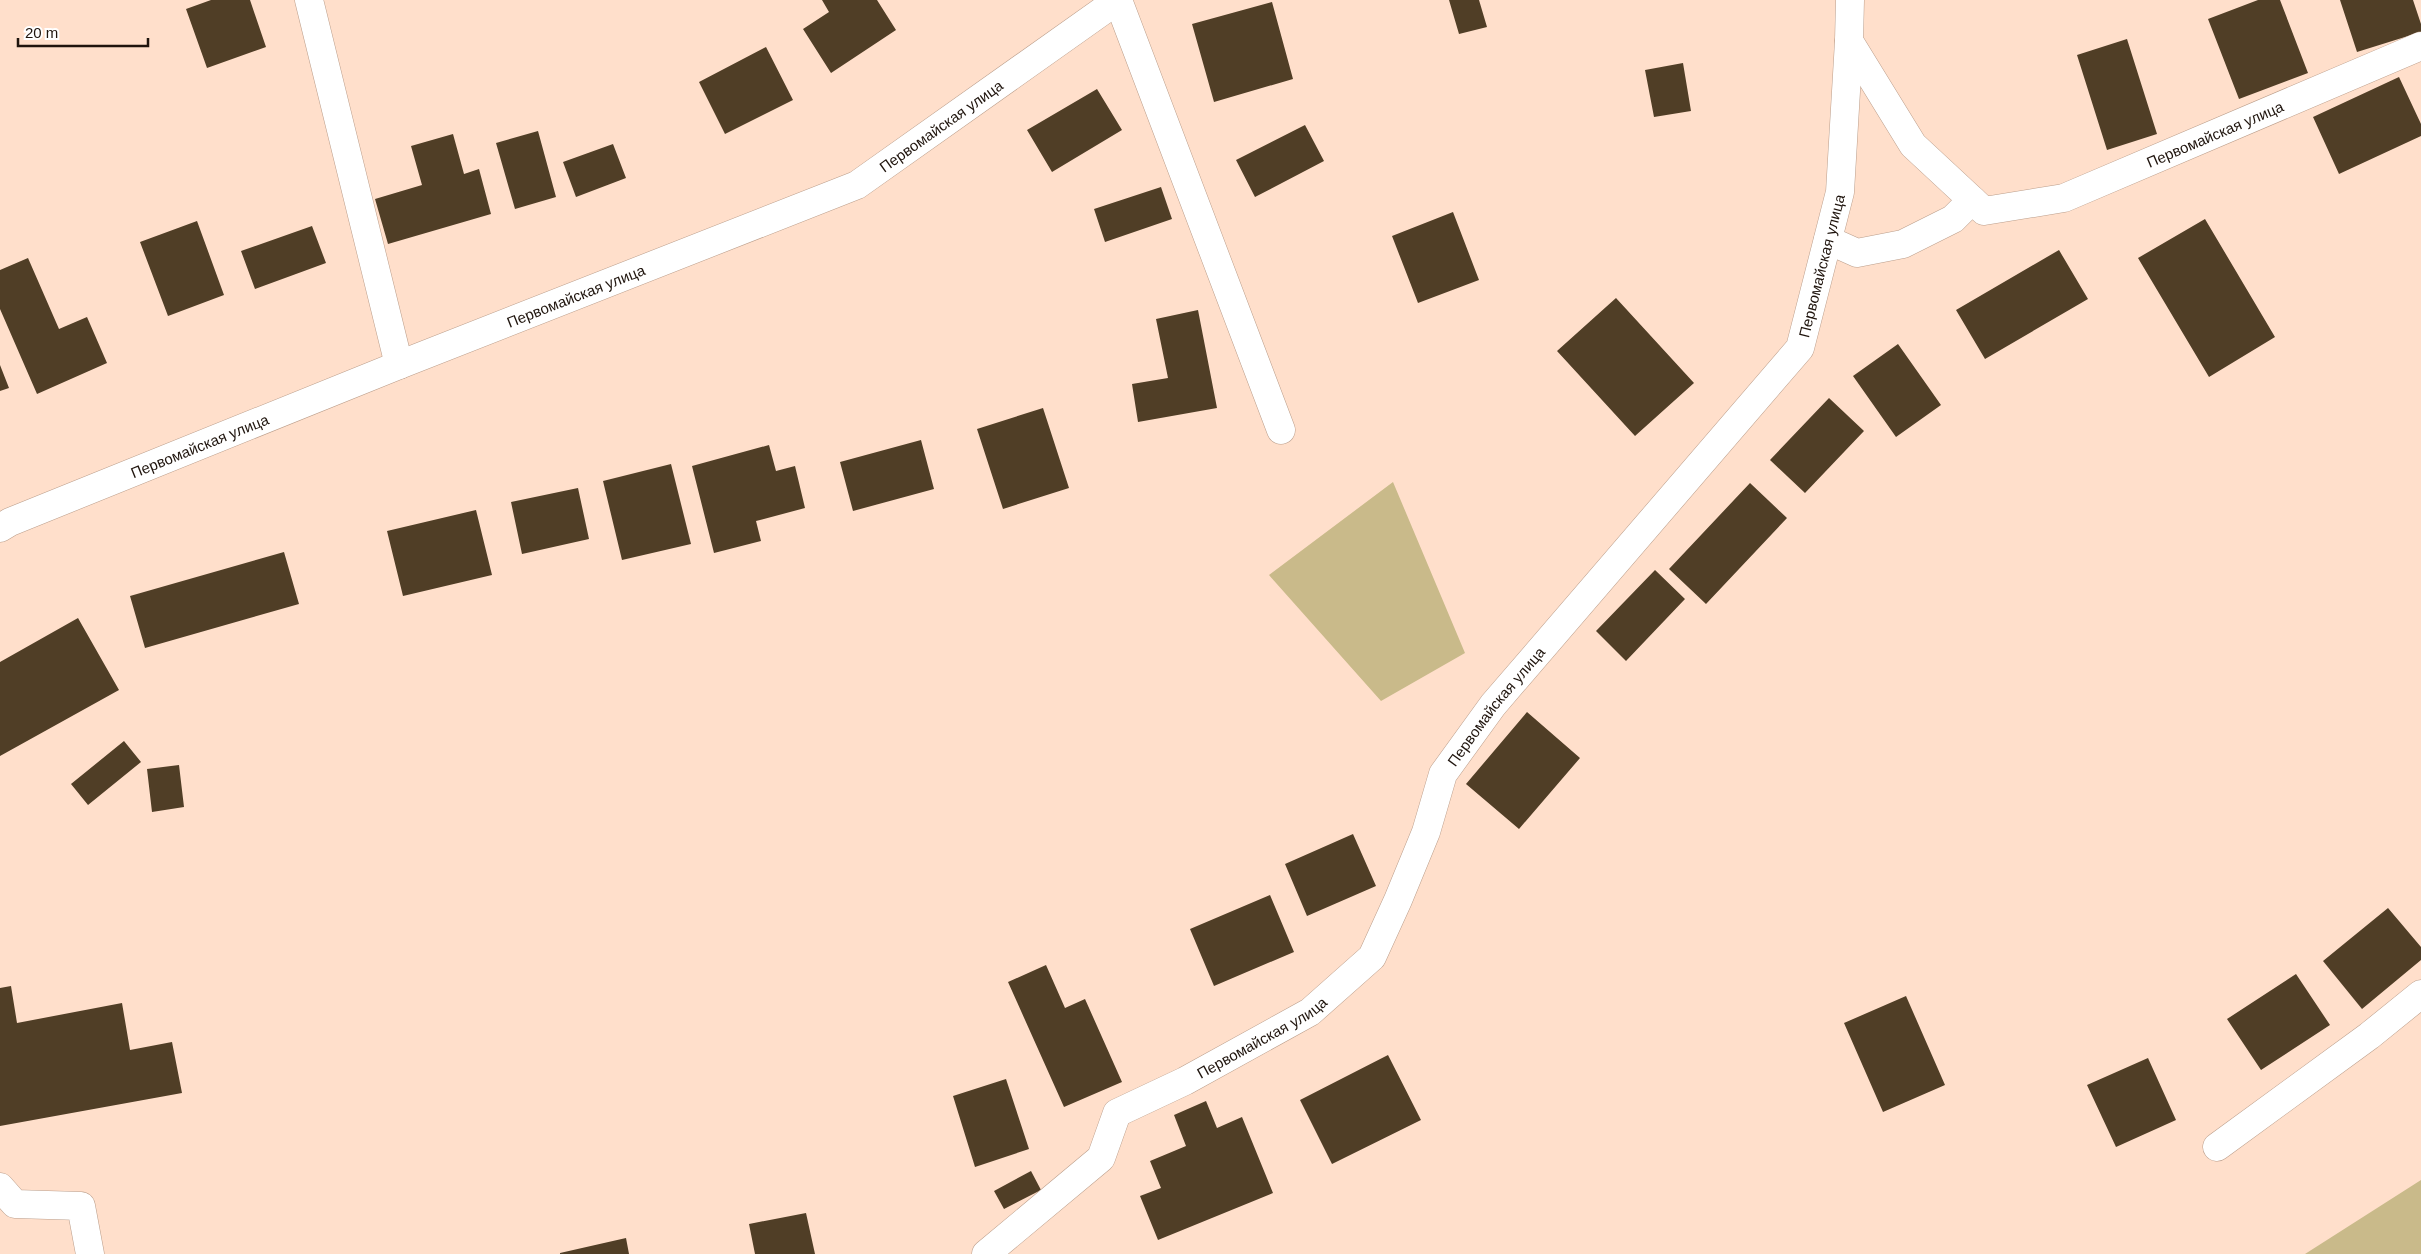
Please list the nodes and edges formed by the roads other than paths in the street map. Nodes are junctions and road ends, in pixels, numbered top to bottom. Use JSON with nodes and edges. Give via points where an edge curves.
{"nodes":[{"id":1,"x":308,"y":0,"type":"edge"},
{"id":2,"x":1118,"y":0,"type":"edge"},
{"id":3,"x":1850,"y":0,"type":"edge"},
{"id":4,"x":1848,"y":41,"type":"junction"},
{"id":5,"x":2421,"y":46,"type":"edge"},
{"id":6,"x":1972,"y":200,"type":"junction"},
{"id":7,"x":1828,"y":240,"type":"junction"},
{"id":8,"x":399,"y":365,"type":"junction"},
{"id":9,"x":1281,"y":430,"type":"dead end"},
{"id":10,"x":0,"y":528,"type":"edge"},
{"id":11,"x":2421,"y":994,"type":"edge"},
{"id":12,"x":2217,"y":1147,"type":"dead end"},
{"id":13,"x":0,"y":1187,"type":"edge"},
{"id":14,"x":90,"y":1254,"type":"edge"},
{"id":15,"x":986,"y":1254,"type":"edge"}],
"edges":[{"from":1,"to":8,"type":"street"},
{"from":2,"to":8,"type":"street","name":"Первомайская улица","via":[[857,185]]},
{"from":2,"to":9,"type":"street"},
{"from":3,"to":4,"type":"street","name":"Первомайская улица"},
{"from":4,"to":6,"type":"street","name":"Первомайская улица","via":[[1913,145]]},
{"from":4,"to":7,"type":"street","name":"Первомайская улица","via":[[1840,192]]},
{"from":5,"to":6,"type":"street","name":"Первомайская улица","via":[[2064,198],[1984,211]]},
{"from":6,"to":7,"type":"street","via":[[1953,219],[1903,244],[1857,254]]},
{"from":7,"to":15,"type":"street","name":"Первомайская улица","via":[[1800,348],[1493,705],[1443,774],[1426,832],[1372,957],[1310,1012],[1185,1081],[1117,1113],[1101,1158]]},
{"from":8,"to":10,"type":"street","name":"Первомайская улица"},
{"from":11,"to":12,"type":"street"},
{"from":13,"to":14,"type":"street","via":[[15,1204],[81,1206]]}]}
